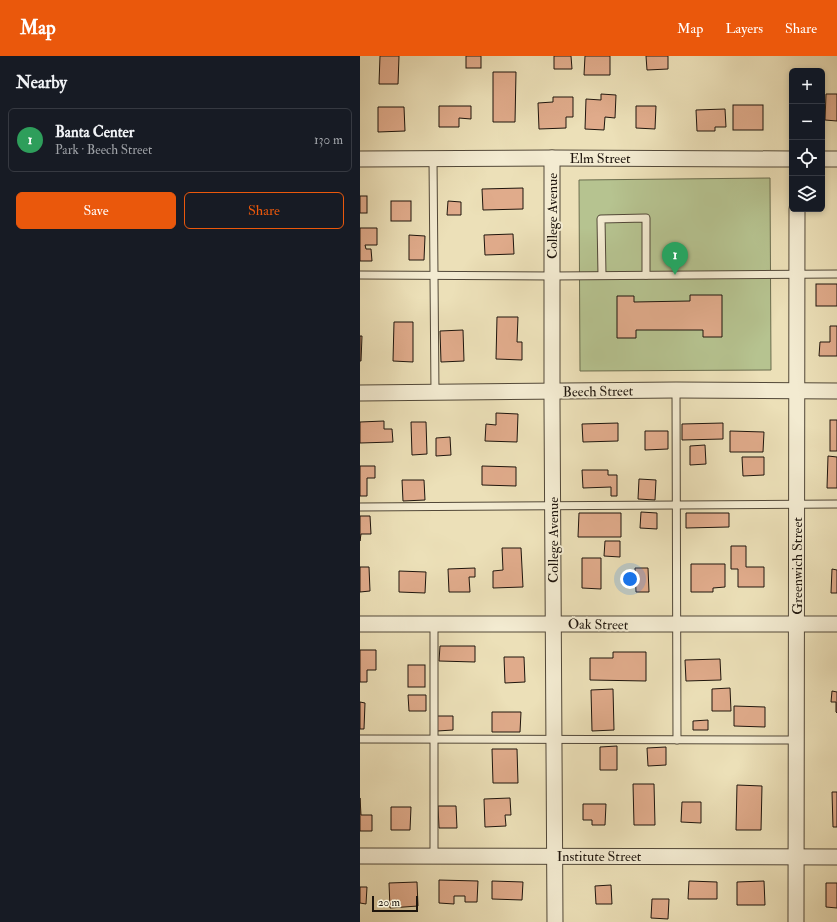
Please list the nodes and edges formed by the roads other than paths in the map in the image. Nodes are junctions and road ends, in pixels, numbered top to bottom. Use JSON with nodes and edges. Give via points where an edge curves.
{"nodes":[{"id":1,"x":552,"y":158,"type":"junction"},
{"id":2,"x":360,"y":159,"type":"edge"},
{"id":3,"x":433,"y":159,"type":"junction"},
{"id":4,"x":789,"y":159,"type":"edge"},
{"id":5,"x":825,"y":159,"type":"edge"},
{"id":6,"x":837,"y":159,"type":"edge"},
{"id":7,"x":797,"y":212,"type":"edge"},
{"id":8,"x":797,"y":274,"type":"junction"},
{"id":9,"x":837,"y":274,"type":"edge"},
{"id":10,"x":360,"y":275,"type":"edge"},
{"id":11,"x":434,"y":275,"type":"junction"},
{"id":12,"x":602,"y":275,"type":"junction"},
{"id":13,"x":646,"y":275,"type":"junction"},
{"id":14,"x":552,"y":276,"type":"junction"},
{"id":15,"x":676,"y":390,"type":"junction"},
{"id":16,"x":797,"y":391,"type":"junction"},
{"id":17,"x":837,"y":391,"type":"edge"},
{"id":18,"x":552,"y":392,"type":"junction"},
{"id":19,"x":360,"y":393,"type":"edge"},
{"id":20,"x":435,"y":393,"type":"junction"},
{"id":21,"x":797,"y":504,"type":"junction"},
{"id":22,"x":837,"y":504,"type":"edge"},
{"id":23,"x":677,"y":505,"type":"junction"},
{"id":24,"x":553,"y":506,"type":"junction"},
{"id":25,"x":360,"y":508,"type":"edge"},
{"id":26,"x":553,"y":623,"type":"junction"},
{"id":27,"x":360,"y":624,"type":"edge"},
{"id":28,"x":797,"y":624,"type":"junction"},
{"id":29,"x":837,"y":624,"type":"edge"},
{"id":30,"x":434,"y":625,"type":"junction"},
{"id":31,"x":677,"y":625,"type":"junction"},
{"id":32,"x":360,"y":739,"type":"edge"},
{"id":33,"x":434,"y":740,"type":"junction"},
{"id":34,"x":554,"y":740,"type":"junction"},
{"id":35,"x":677,"y":740,"type":"junction"},
{"id":36,"x":797,"y":740,"type":"junction"},
{"id":37,"x":360,"y":856,"type":"edge"},
{"id":38,"x":434,"y":856,"type":"junction"},
{"id":39,"x":555,"y":856,"type":"junction"},
{"id":40,"x":796,"y":857,"type":"junction"},
{"id":41,"x":837,"y":857,"type":"edge"},
{"id":42,"x":555,"y":922,"type":"edge"},
{"id":43,"x":796,"y":922,"type":"edge"}],
"edges":[{"from":1,"to":3,"type":"street","name":"Elm Street"},
{"from":1,"to":4,"type":"street","name":"Elm Street"},
{"from":1,"to":14,"type":"street","name":"College Avenue"},
{"from":2,"to":3,"type":"street","name":"Elm Street"},
{"from":3,"to":11,"type":"lane"},
{"from":5,"to":6,"type":"street"},
{"from":7,"to":8,"type":"street","name":"Greenwich Street"},
{"from":8,"to":9,"type":"lane"},
{"from":8,"to":13,"type":"lane"},
{"from":8,"to":16,"type":"street","name":"Greenwich Street"},
{"from":10,"to":11,"type":"lane"},
{"from":11,"to":14,"type":"lane"},
{"from":11,"to":20,"type":"lane"},
{"from":12,"to":13,"type":"lane"},
{"from":12,"to":13,"type":"lane","via":[[601,220],[646,218]]},
{"from":12,"to":14,"type":"lane"},
{"from":14,"to":18,"type":"street","name":"College Avenue"},
{"from":15,"to":16,"type":"street","name":"Beech Street"},
{"from":15,"to":18,"type":"street","name":"Beech Street"},
{"from":15,"to":23,"type":"lane"},
{"from":16,"to":17,"type":"street","name":"Beech Street"},
{"from":16,"to":21,"type":"street","name":"Greenwich Street"},
{"from":18,"to":20,"type":"street","name":"Beech Street"},
{"from":18,"to":24,"type":"street","name":"College Avenue"},
{"from":19,"to":20,"type":"street","name":"Beech Street"},
{"from":21,"to":22,"type":"lane"},
{"from":21,"to":23,"type":"lane"},
{"from":21,"to":28,"type":"street","name":"Greenwich Street"},
{"from":23,"to":24,"type":"lane"},
{"from":23,"to":31,"type":"lane"},
{"from":24,"to":25,"type":"lane"},
{"from":24,"to":26,"type":"street","name":"College Avenue"},
{"from":26,"to":30,"type":"street","name":"Oak Street"},
{"from":26,"to":31,"type":"street","name":"Oak Street"},
{"from":26,"to":34,"type":"street","name":"College Avenue"},
{"from":27,"to":30,"type":"street","name":"Oak Street"},
{"from":28,"to":29,"type":"street","name":"Oak Street"},
{"from":28,"to":31,"type":"street","name":"Oak Street"},
{"from":28,"to":36,"type":"street","name":"Greenwich Street"},
{"from":30,"to":33,"type":"lane"},
{"from":31,"to":35,"type":"lane"},
{"from":32,"to":33,"type":"lane"},
{"from":33,"to":34,"type":"lane"},
{"from":33,"to":38,"type":"lane"},
{"from":34,"to":35,"type":"lane"},
{"from":34,"to":39,"type":"street","name":"College Avenue"},
{"from":35,"to":36,"type":"lane"},
{"from":36,"to":40,"type":"street","name":"Greenwich Street"},
{"from":37,"to":38,"type":"street","name":"Institute Street"},
{"from":38,"to":39,"type":"street","name":"Institute Street"},
{"from":39,"to":40,"type":"street","name":"Institute Street"},
{"from":39,"to":42,"type":"street","name":"College Avenue"},
{"from":40,"to":41,"type":"street","name":"Institute Street"},
{"from":40,"to":43,"type":"street","name":"Greenwich Street"}]}
